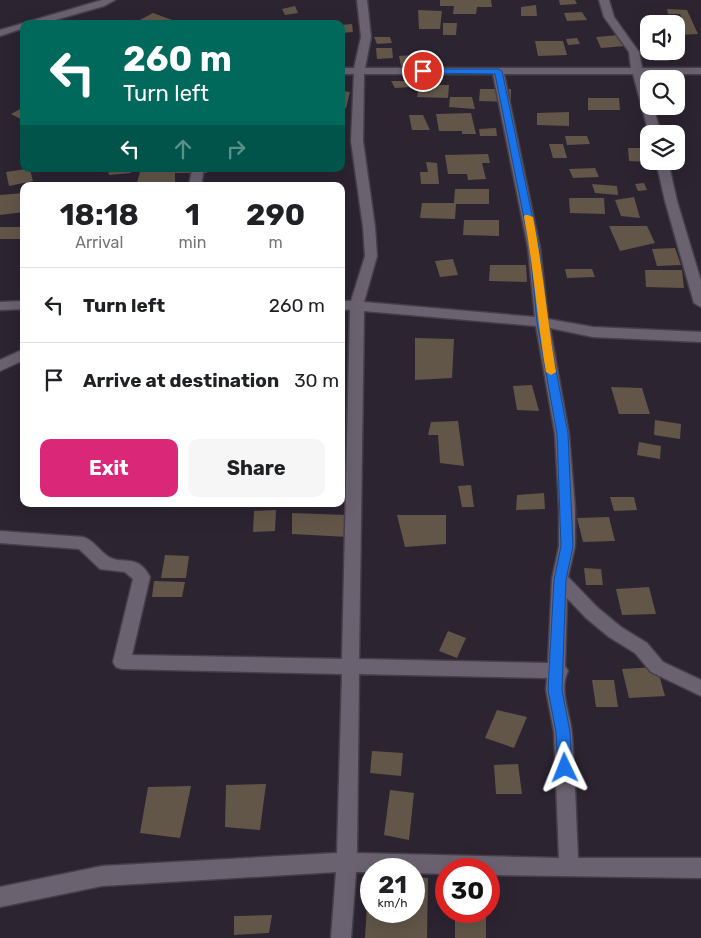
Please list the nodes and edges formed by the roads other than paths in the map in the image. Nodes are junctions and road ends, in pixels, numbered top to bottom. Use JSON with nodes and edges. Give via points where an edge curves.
{"nodes":[{"id":1,"x":110,"y":0,"type":"edge"},
{"id":2,"x":362,"y":0,"type":"edge"},
{"id":3,"x":604,"y":0,"type":"edge"},
{"id":4,"x":42,"y":20,"type":"edge"},
{"id":5,"x":20,"y":26,"type":"edge"},
{"id":6,"x":0,"y":33,"type":"edge"},
{"id":7,"x":359,"y":71,"type":"junction"},
{"id":8,"x":498,"y":71,"type":"junction"},
{"id":9,"x":637,"y":71,"type":"junction"},
{"id":10,"x":701,"y":71,"type":"edge"},
{"id":11,"x":345,"y":72,"type":"edge"},
{"id":12,"x":652,"y":125,"type":"edge"},
{"id":13,"x":664,"y":170,"type":"edge"},
{"id":14,"x":701,"y":303,"type":"edge"},
{"id":15,"x":20,"y":305,"type":"edge"},
{"id":16,"x":349,"y":305,"type":"edge"},
{"id":17,"x":0,"y":306,"type":"edge"},
{"id":18,"x":542,"y":322,"type":"junction"},
{"id":19,"x":701,"y":337,"type":"edge"},
{"id":20,"x":20,"y":356,"type":"edge"},
{"id":21,"x":0,"y":366,"type":"edge"},
{"id":22,"x":0,"y":537,"type":"edge"},
{"id":23,"x":560,"y":580,"type":"junction"},
{"id":24,"x":350,"y":666,"type":"junction"},
{"id":25,"x":557,"y":671,"type":"junction"},
{"id":26,"x":701,"y":688,"type":"edge"},
{"id":27,"x":346,"y":862,"type":"junction"},
{"id":28,"x":569,"y":868,"type":"junction"},
{"id":29,"x":701,"y":868,"type":"edge"},
{"id":30,"x":0,"y":897,"type":"edge"},
{"id":31,"x":341,"y":938,"type":"edge"}],
"edges":[{"from":1,"to":4,"type":"street"},
{"from":2,"to":7,"type":"street","via":[[366,37]]},
{"from":3,"to":9,"type":"street","via":[[609,17],[634,52]]},
{"from":5,"to":6,"type":"street"},
{"from":7,"to":8,"type":"street"},
{"from":7,"to":11,"type":"street"},
{"from":7,"to":16,"type":"street","via":[[357,141],[371,256]]},
{"from":8,"to":9,"type":"street"},
{"from":8,"to":18,"type":"street","via":[[534,248]]},
{"from":9,"to":10,"type":"street"},
{"from":9,"to":12,"type":"street"},
{"from":13,"to":14,"type":"street"},
{"from":15,"to":17,"type":"street"},
{"from":16,"to":18,"type":"street"},
{"from":16,"to":24,"type":"street"},
{"from":18,"to":19,"type":"street","via":[[593,332]]},
{"from":18,"to":23,"type":"street","via":[[562,434],[567,546]]},
{"from":20,"to":21,"type":"street"},
{"from":22,"to":24,"type":"street","via":[[83,543],[106,564],[129,566],[142,578],[122,662]]},
{"from":23,"to":25,"type":"street"},
{"from":23,"to":26,"type":"street","via":[[592,613],[641,648],[657,667]]},
{"from":24,"to":25,"type":"street"},
{"from":24,"to":27,"type":"street"},
{"from":25,"to":28,"type":"street","via":[[555,690],[563,732]]},
{"from":27,"to":28,"type":"street"},
{"from":27,"to":30,"type":"street","via":[[102,876]]},
{"from":27,"to":31,"type":"street"},
{"from":28,"to":29,"type":"street"}]}
